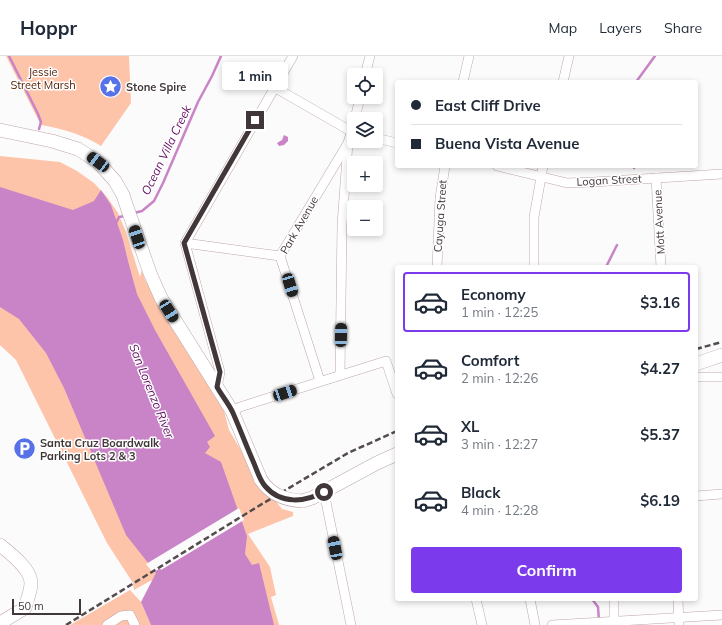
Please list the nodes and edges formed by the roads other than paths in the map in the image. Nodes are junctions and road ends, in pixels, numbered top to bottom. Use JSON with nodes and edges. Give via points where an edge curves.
{"nodes":[{"id":1,"x":293,"y":56,"type":"edge"},
{"id":2,"x":370,"y":56,"type":"edge"},
{"id":3,"x":469,"y":56,"type":"edge"},
{"id":4,"x":569,"y":56,"type":"edge"},
{"id":5,"x":367,"y":68,"type":"edge"},
{"id":6,"x":463,"y":80,"type":"edge"},
{"id":7,"x":563,"y":80,"type":"edge"},
{"id":8,"x":274,"y":87,"type":"junction"},
{"id":9,"x":347,"y":127,"type":"edge"},
{"id":10,"x":0,"y":130,"type":"edge"},
{"id":11,"x":383,"y":140,"type":"edge"},
{"id":12,"x":395,"y":143,"type":"edge"},
{"id":13,"x":347,"y":145,"type":"edge"},
{"id":14,"x":348,"y":148,"type":"edge"},
{"id":15,"x":445,"y":168,"type":"edge"},
{"id":16,"x":506,"y":168,"type":"edge"},
{"id":17,"x":542,"y":168,"type":"edge"},
{"id":18,"x":722,"y":174,"type":"edge"},
{"id":19,"x":540,"y":177,"type":"junction"},
{"id":20,"x":656,"y":178,"type":"junction"},
{"id":21,"x":184,"y":243,"type":"junction"},
{"id":22,"x":280,"y":256,"type":"junction"},
{"id":23,"x":437,"y":265,"type":"edge"},
{"id":24,"x":534,"y":265,"type":"edge"},
{"id":25,"x":661,"y":265,"type":"edge"},
{"id":26,"x":722,"y":355,"type":"edge"},
{"id":27,"x":216,"y":358,"type":"junction"},
{"id":28,"x":698,"y":363,"type":"edge"},
{"id":29,"x":340,"y":375,"type":"junction"},
{"id":30,"x":209,"y":376,"type":"junction"},
{"id":31,"x":698,"y":377,"type":"edge"},
{"id":32,"x":722,"y":377,"type":"edge"},
{"id":33,"x":320,"y":381,"type":"junction"},
{"id":34,"x":217,"y":387,"type":"junction"},
{"id":35,"x":395,"y":388,"type":"edge"},
{"id":36,"x":232,"y":411,"type":"junction"},
{"id":37,"x":395,"y":455,"type":"edge"},
{"id":38,"x":324,"y":492,"type":"junction"},
{"id":39,"x":722,"y":494,"type":"edge"},
{"id":40,"x":698,"y":496,"type":"edge"},
{"id":41,"x":0,"y":545,"type":"edge"},
{"id":42,"x":476,"y":601,"type":"edge"},
{"id":43,"x":530,"y":601,"type":"edge"},
{"id":44,"x":614,"y":601,"type":"edge"},
{"id":45,"x":678,"y":601,"type":"edge"},
{"id":46,"x":722,"y":615,"type":"edge"},
{"id":47,"x":679,"y":621,"type":"edge"},
{"id":48,"x":0,"y":623,"type":"edge"},
{"id":49,"x":613,"y":623,"type":"edge"},
{"id":50,"x":107,"y":625,"type":"edge"},
{"id":51,"x":135,"y":625,"type":"edge"},
{"id":52,"x":351,"y":625,"type":"edge"},
{"id":53,"x":482,"y":625,"type":"edge"},
{"id":54,"x":535,"y":625,"type":"edge"},
{"id":55,"x":552,"y":625,"type":"edge"}],
"edges":[{"from":1,"to":8,"type":"street"},
{"from":2,"to":5,"type":"street"},
{"from":3,"to":6,"type":"street"},
{"from":4,"to":7,"type":"street"},
{"from":8,"to":9,"type":"street"},
{"from":8,"to":21,"type":"street"},
{"from":10,"to":30,"type":"main road","via":[[66,145],[89,156],[105,170],[123,195],[161,298]]},
{"from":11,"to":12,"type":"street"},
{"from":13,"to":22,"type":"street","name":"Park Avenue"},
{"from":14,"to":29,"type":"street","via":[[342,225]]},
{"from":15,"to":23,"type":"street","name":"Cayuga Street","via":[[440,198]]},
{"from":16,"to":19,"type":"street","name":"Logan Street"},
{"from":17,"to":19,"type":"street"},
{"from":18,"to":20,"type":"street","name":"Logan Street"},
{"from":19,"to":20,"type":"street","name":"Logan Street","via":[[567,182]]},
{"from":19,"to":24,"type":"street","via":[[534,217]]},
{"from":20,"to":25,"type":"street","name":"Mott Avenue"},
{"from":21,"to":22,"type":"street"},
{"from":21,"to":27,"type":"street"},
{"from":22,"to":33,"type":"street","name":"Park Avenue"},
{"from":26,"to":28,"type":"main road"},
{"from":27,"to":30,"type":"street","via":[[216,371]]},
{"from":27,"to":34,"type":"street","via":[[220,372]]},
{"from":29,"to":33,"type":"street"},
{"from":29,"to":35,"type":"street","via":[[386,361]]},
{"from":30,"to":34,"type":"main road"},
{"from":31,"to":32,"type":"street"},
{"from":33,"to":36,"type":"street"},
{"from":34,"to":36,"type":"main road"},
{"from":36,"to":38,"type":"main road","bridge":true,"via":[[265,486],[284,498],[302,501]]},
{"from":37,"to":38,"type":"main road"},
{"from":38,"to":52,"type":"street"},
{"from":39,"to":40,"type":"street"},
{"from":41,"to":48,"type":"main road","via":[[15,557],[31,582],[25,608]]},
{"from":42,"to":53,"type":"street"},
{"from":43,"to":54,"type":"street"},
{"from":44,"to":49,"type":"street"},
{"from":45,"to":47,"type":"street"},
{"from":46,"to":47,"type":"street"},
{"from":47,"to":49,"type":"street"},
{"from":49,"to":55,"type":"street"},
{"from":50,"to":51,"type":"street","via":[[121,616],[130,615]]}]}
